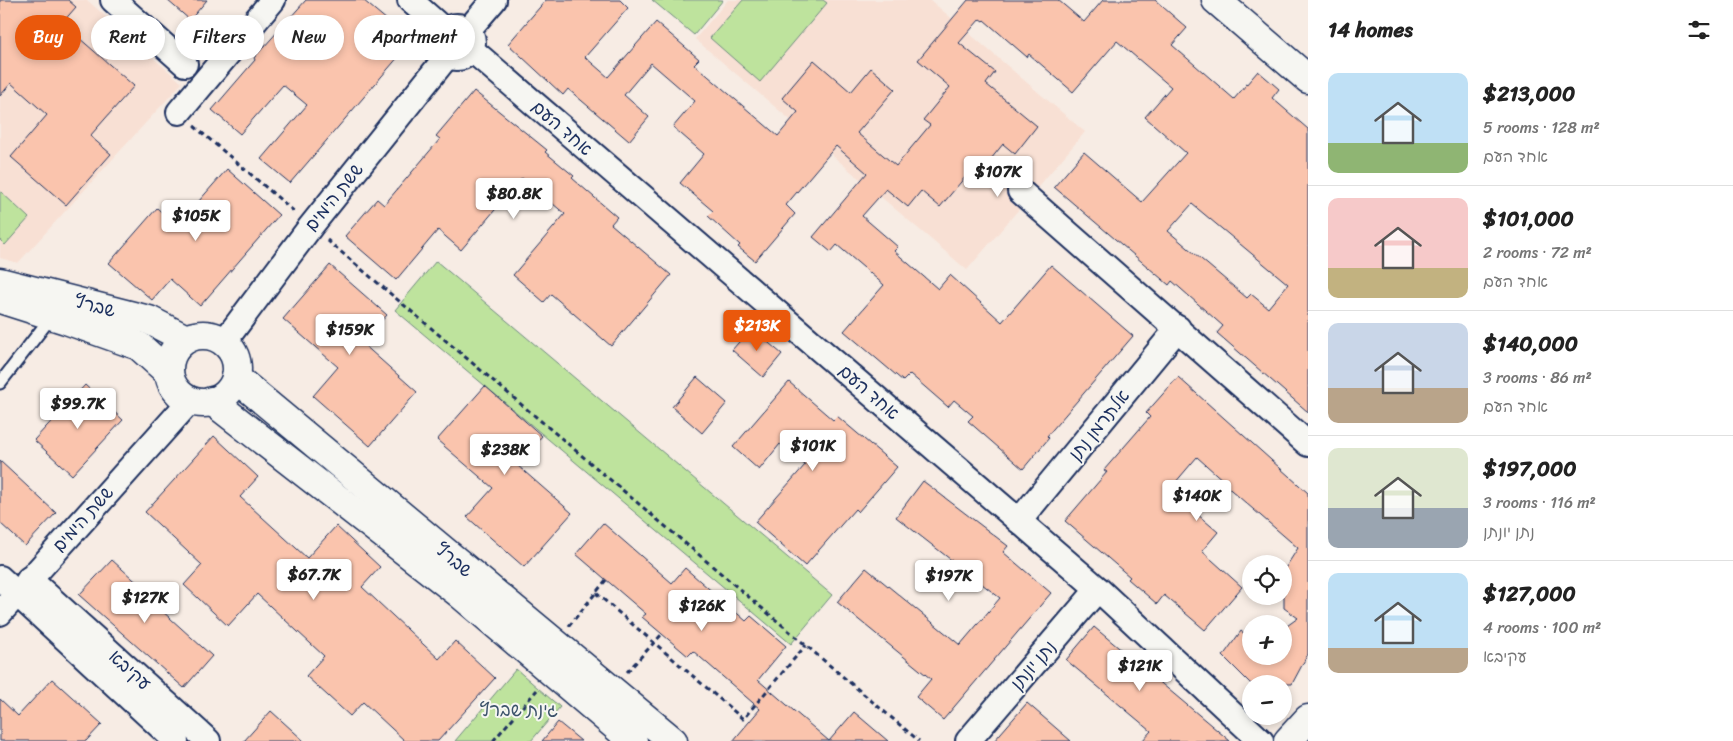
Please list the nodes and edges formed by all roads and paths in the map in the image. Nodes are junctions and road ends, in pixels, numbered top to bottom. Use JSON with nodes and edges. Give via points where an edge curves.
{"nodes":[{"id":1,"x":113,"y":0,"type":"edge"},
{"id":2,"x":273,"y":0,"type":"edge"},
{"id":3,"x":410,"y":0,"type":"edge"},
{"id":4,"x":494,"y":0,"type":"edge"},
{"id":5,"x":1216,"y":0,"type":"edge"},
{"id":6,"x":428,"y":15,"type":"edge"},
{"id":7,"x":475,"y":32,"type":"edge"},
{"id":8,"x":475,"y":44,"type":"edge"},
{"id":9,"x":444,"y":60,"type":"edge"},
{"id":10,"x":185,"y":64,"type":"dead end"},
{"id":11,"x":1308,"y":79,"type":"edge"},
{"id":12,"x":179,"y":112,"type":"joint"},
{"id":13,"x":1020,"y":191,"type":"dead end"},
{"id":14,"x":311,"y":226,"type":"junction"},
{"id":15,"x":0,"y":282,"type":"edge"},
{"id":16,"x":0,"y":299,"type":"edge"},
{"id":17,"x":52,"y":316,"type":"junction"},
{"id":18,"x":1178,"y":328,"type":"junction"},
{"id":19,"x":186,"y":339,"type":"junction"},
{"id":20,"x":224,"y":342,"type":"junction"},
{"id":21,"x":169,"y":373,"type":"junction"},
{"id":22,"x":236,"y":378,"type":"junction"},
{"id":23,"x":0,"y":383,"type":"edge"},
{"id":24,"x":201,"y":401,"type":"junction"},
{"id":25,"x":1308,"y":444,"type":"edge"},
{"id":26,"x":1019,"y":521,"type":"junction"},
{"id":27,"x":606,"y":580,"type":"dead end"},
{"id":28,"x":15,"y":584,"type":"edge"},
{"id":29,"x":1098,"y":589,"type":"junction"},
{"id":30,"x":596,"y":593,"type":"junction"},
{"id":31,"x":0,"y":613,"type":"edge"},
{"id":32,"x":662,"y":634,"type":"dead end"},
{"id":33,"x":554,"y":643,"type":"junction"},
{"id":34,"x":654,"y":643,"type":"junction"},
{"id":35,"x":806,"y":645,"type":"junction"},
{"id":36,"x":552,"y":672,"type":"junction"},
{"id":37,"x":610,"y":690,"type":"junction"},
{"id":38,"x":1308,"y":719,"type":"edge"},
{"id":39,"x":176,"y":741,"type":"edge"},
{"id":40,"x":208,"y":741,"type":"edge"},
{"id":41,"x":493,"y":741,"type":"edge"},
{"id":42,"x":633,"y":741,"type":"edge"},
{"id":43,"x":673,"y":741,"type":"edge"},
{"id":44,"x":918,"y":741,"type":"edge"},
{"id":45,"x":968,"y":741,"type":"edge"},
{"id":46,"x":1261,"y":741,"type":"edge"},
{"id":47,"x":1288,"y":741,"type":"edge"}],
"edges":[{"from":1,"to":10,"type":"street"},
{"from":2,"to":12,"type":"street"},
{"from":3,"to":6,"type":"street"},
{"from":4,"to":7,"type":"street"},
{"from":5,"to":11,"type":"street"},
{"from":8,"to":26,"type":"street","name":"אחד העם"},
{"from":9,"to":14,"type":"street","name":"ששת הימים"},
{"from":12,"to":14,"type":"path"},
{"from":13,"to":18,"type":"street"},
{"from":14,"to":20,"type":"street","name":"ששת הימים"},
{"from":14,"to":35,"type":"path"},
{"from":15,"to":19,"type":"street","name":"שברץ","via":[[149,320]]},
{"from":16,"to":17,"type":"street","name":"שברץ"},
{"from":17,"to":21,"type":"street","name":"שברץ","via":[[139,346]]},
{"from":17,"to":23,"type":"lane"},
{"from":18,"to":25,"type":"street"},
{"from":18,"to":26,"type":"street","name":"אלתרמן נתן"},
{"from":19,"to":20,"type":"street","via":[[205,335]]},
{"from":19,"to":21,"type":"street","via":[[172,354]]},
{"from":20,"to":22,"type":"street","via":[[237,364]]},
{"from":21,"to":24,"type":"street","via":[[172,385],[180,394]]},
{"from":22,"to":24,"type":"street","via":[[223,396]]},
{"from":22,"to":33,"type":"street","name":"שברץ"},
{"from":24,"to":28,"type":"street","name":"ששת הימים"},
{"from":24,"to":36,"type":"street","name":"שברץ","via":[[460,594]]},
{"from":26,"to":29,"type":"street","name":"אחד העם"},
{"from":27,"to":30,"type":"path"},
{"from":28,"to":31,"type":"street","name":"ששת הימים"},
{"from":28,"to":39,"type":"street","name":"עקיבא"},
{"from":28,"to":40,"type":"street","name":"עקיבא"},
{"from":29,"to":45,"type":"street","name":"נתן יונתן"},
{"from":29,"to":46,"type":"street","name":"אחד העם"},
{"from":30,"to":33,"type":"path"},
{"from":30,"to":34,"type":"path"},
{"from":32,"to":34,"type":"path"},
{"from":33,"to":37,"type":"street","name":"שברץ"},
{"from":34,"to":35,"type":"path","via":[[743,719]]},
{"from":34,"to":37,"type":"path"},
{"from":35,"to":44,"type":"path"},
{"from":36,"to":41,"type":"path"},
{"from":36,"to":42,"type":"street","name":"שברץ"},
{"from":37,"to":43,"type":"street","name":"שברץ"},
{"from":38,"to":47,"type":"street"}]}
